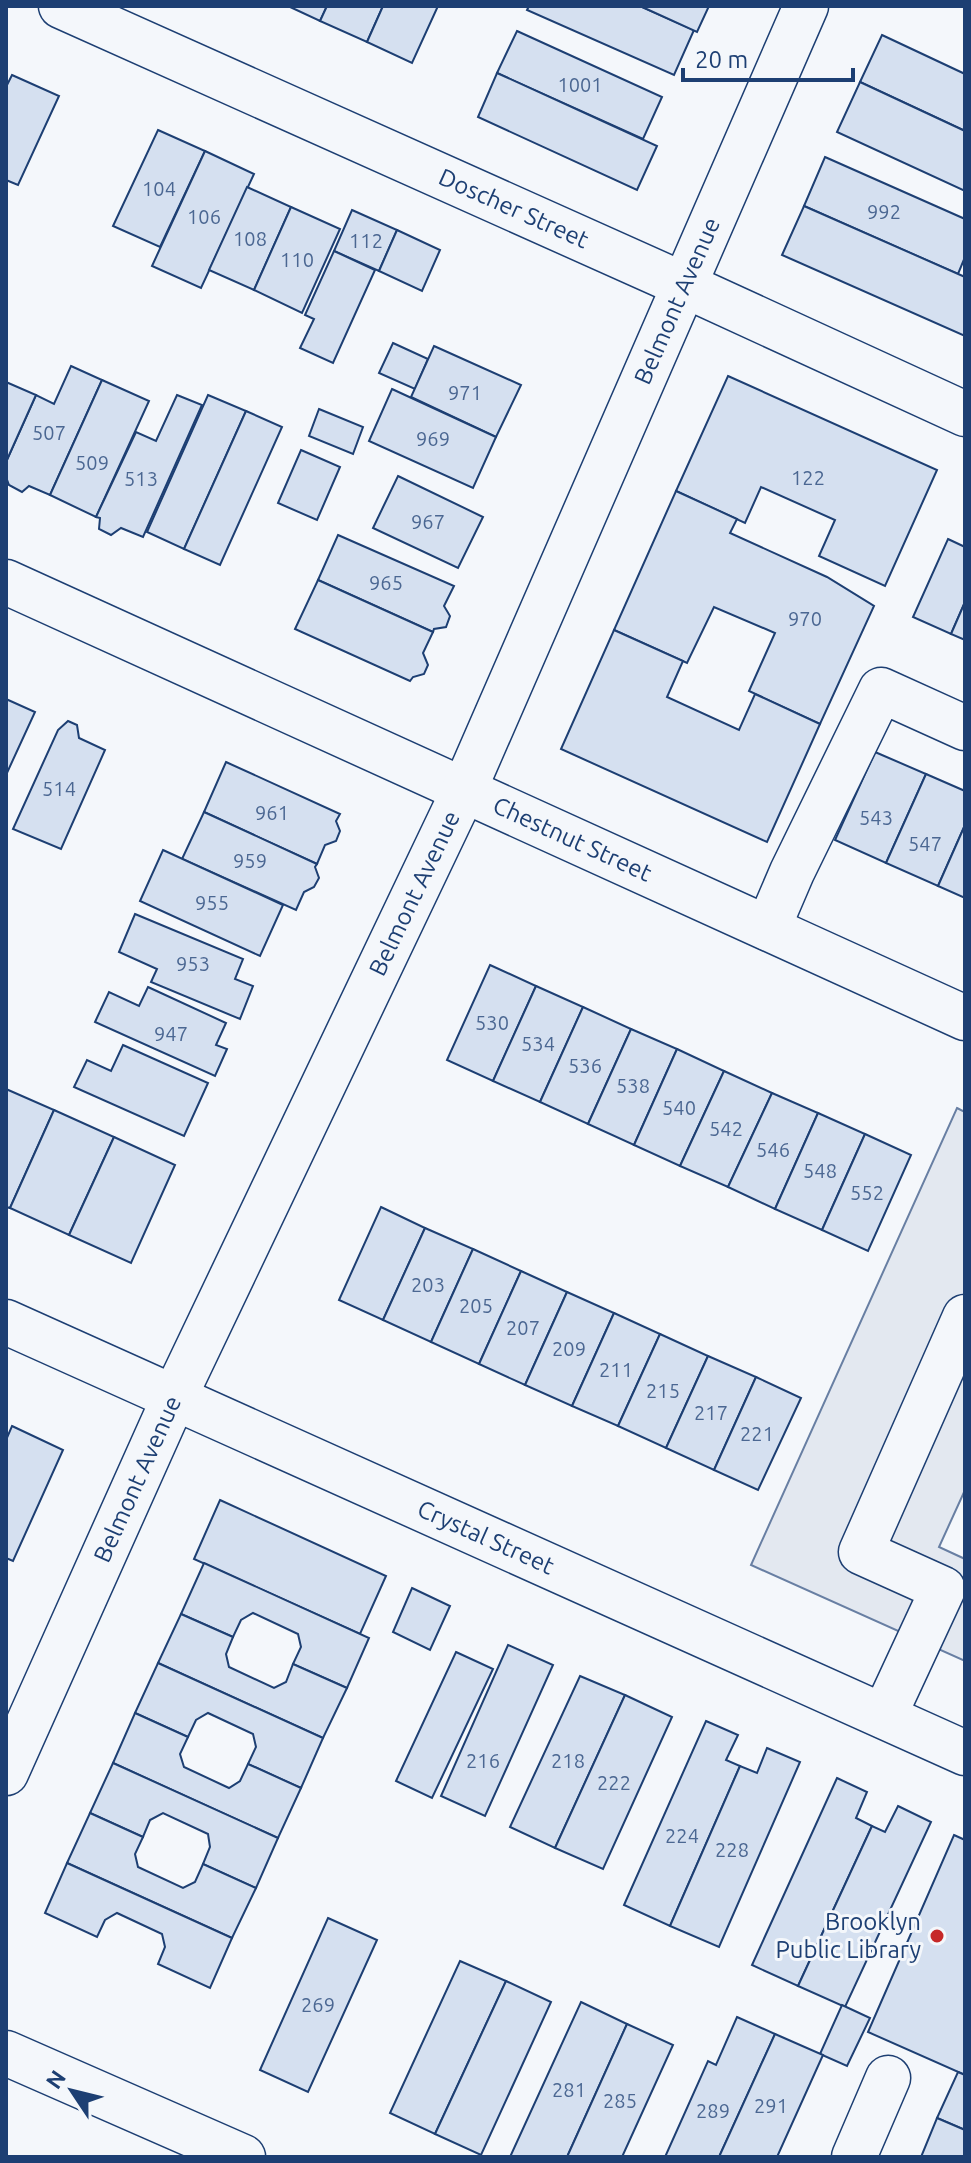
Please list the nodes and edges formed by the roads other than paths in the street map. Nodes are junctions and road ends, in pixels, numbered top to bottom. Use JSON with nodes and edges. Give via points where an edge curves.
{"nodes":[{"id":1,"x":61,"y":6,"type":"edge"},
{"id":2,"x":806,"y":6,"type":"edge"},
{"id":3,"x":684,"y":285,"type":"junction"},
{"id":4,"x":965,"y":414,"type":"edge"},
{"id":5,"x":6,"y":582,"type":"edge"},
{"id":6,"x":965,"y":728,"type":"edge"},
{"id":7,"x":464,"y":790,"type":"junction"},
{"id":8,"x":768,"y":928,"type":"junction"},
{"id":9,"x":965,"y":1018,"type":"edge"},
{"id":10,"x":965,"y":1317,"type":"edge"},
{"id":11,"x":6,"y":1322,"type":"edge"},
{"id":12,"x":174,"y":1398,"type":"junction"},
{"id":13,"x":954,"y":1594,"type":"edge"},
{"id":14,"x":884,"y":1716,"type":"junction"},
{"id":15,"x":965,"y":1753,"type":"edge"},
{"id":16,"x":6,"y":1773,"type":"edge"},
{"id":17,"x":6,"y":2053,"type":"edge"},
{"id":18,"x":888,"y":2078,"type":"dead end"},
{"id":19,"x":243,"y":2157,"type":"edge"},
{"id":20,"x":854,"y":2157,"type":"edge"}],
"edges":[{"from":1,"to":3,"type":"street","name":"Doscher Street"},
{"from":2,"to":3,"type":"street","name":"Belmont Avenue"},
{"from":3,"to":4,"type":"street","name":"Doscher Street"},
{"from":3,"to":7,"type":"street","name":"Belmont Avenue"},
{"from":5,"to":7,"type":"street","name":"Chestnut Street"},
{"from":6,"to":8,"type":"street","via":[[881,690]]},
{"from":7,"to":8,"type":"street","name":"Chestnut Street"},
{"from":7,"to":12,"type":"street","name":"Belmont Avenue"},
{"from":8,"to":9,"type":"street","name":"Chestnut Street"},
{"from":10,"to":13,"type":"street","via":[[861,1552]]},
{"from":11,"to":12,"type":"street","name":"Crystal Street"},
{"from":12,"to":14,"type":"street","name":"Crystal Street"},
{"from":12,"to":16,"type":"street","name":"Belmont Avenue"},
{"from":13,"to":14,"type":"street"},
{"from":14,"to":15,"type":"street","name":"Crystal Street"},
{"from":17,"to":19,"type":"street"},
{"from":18,"to":20,"type":"street"}]}
